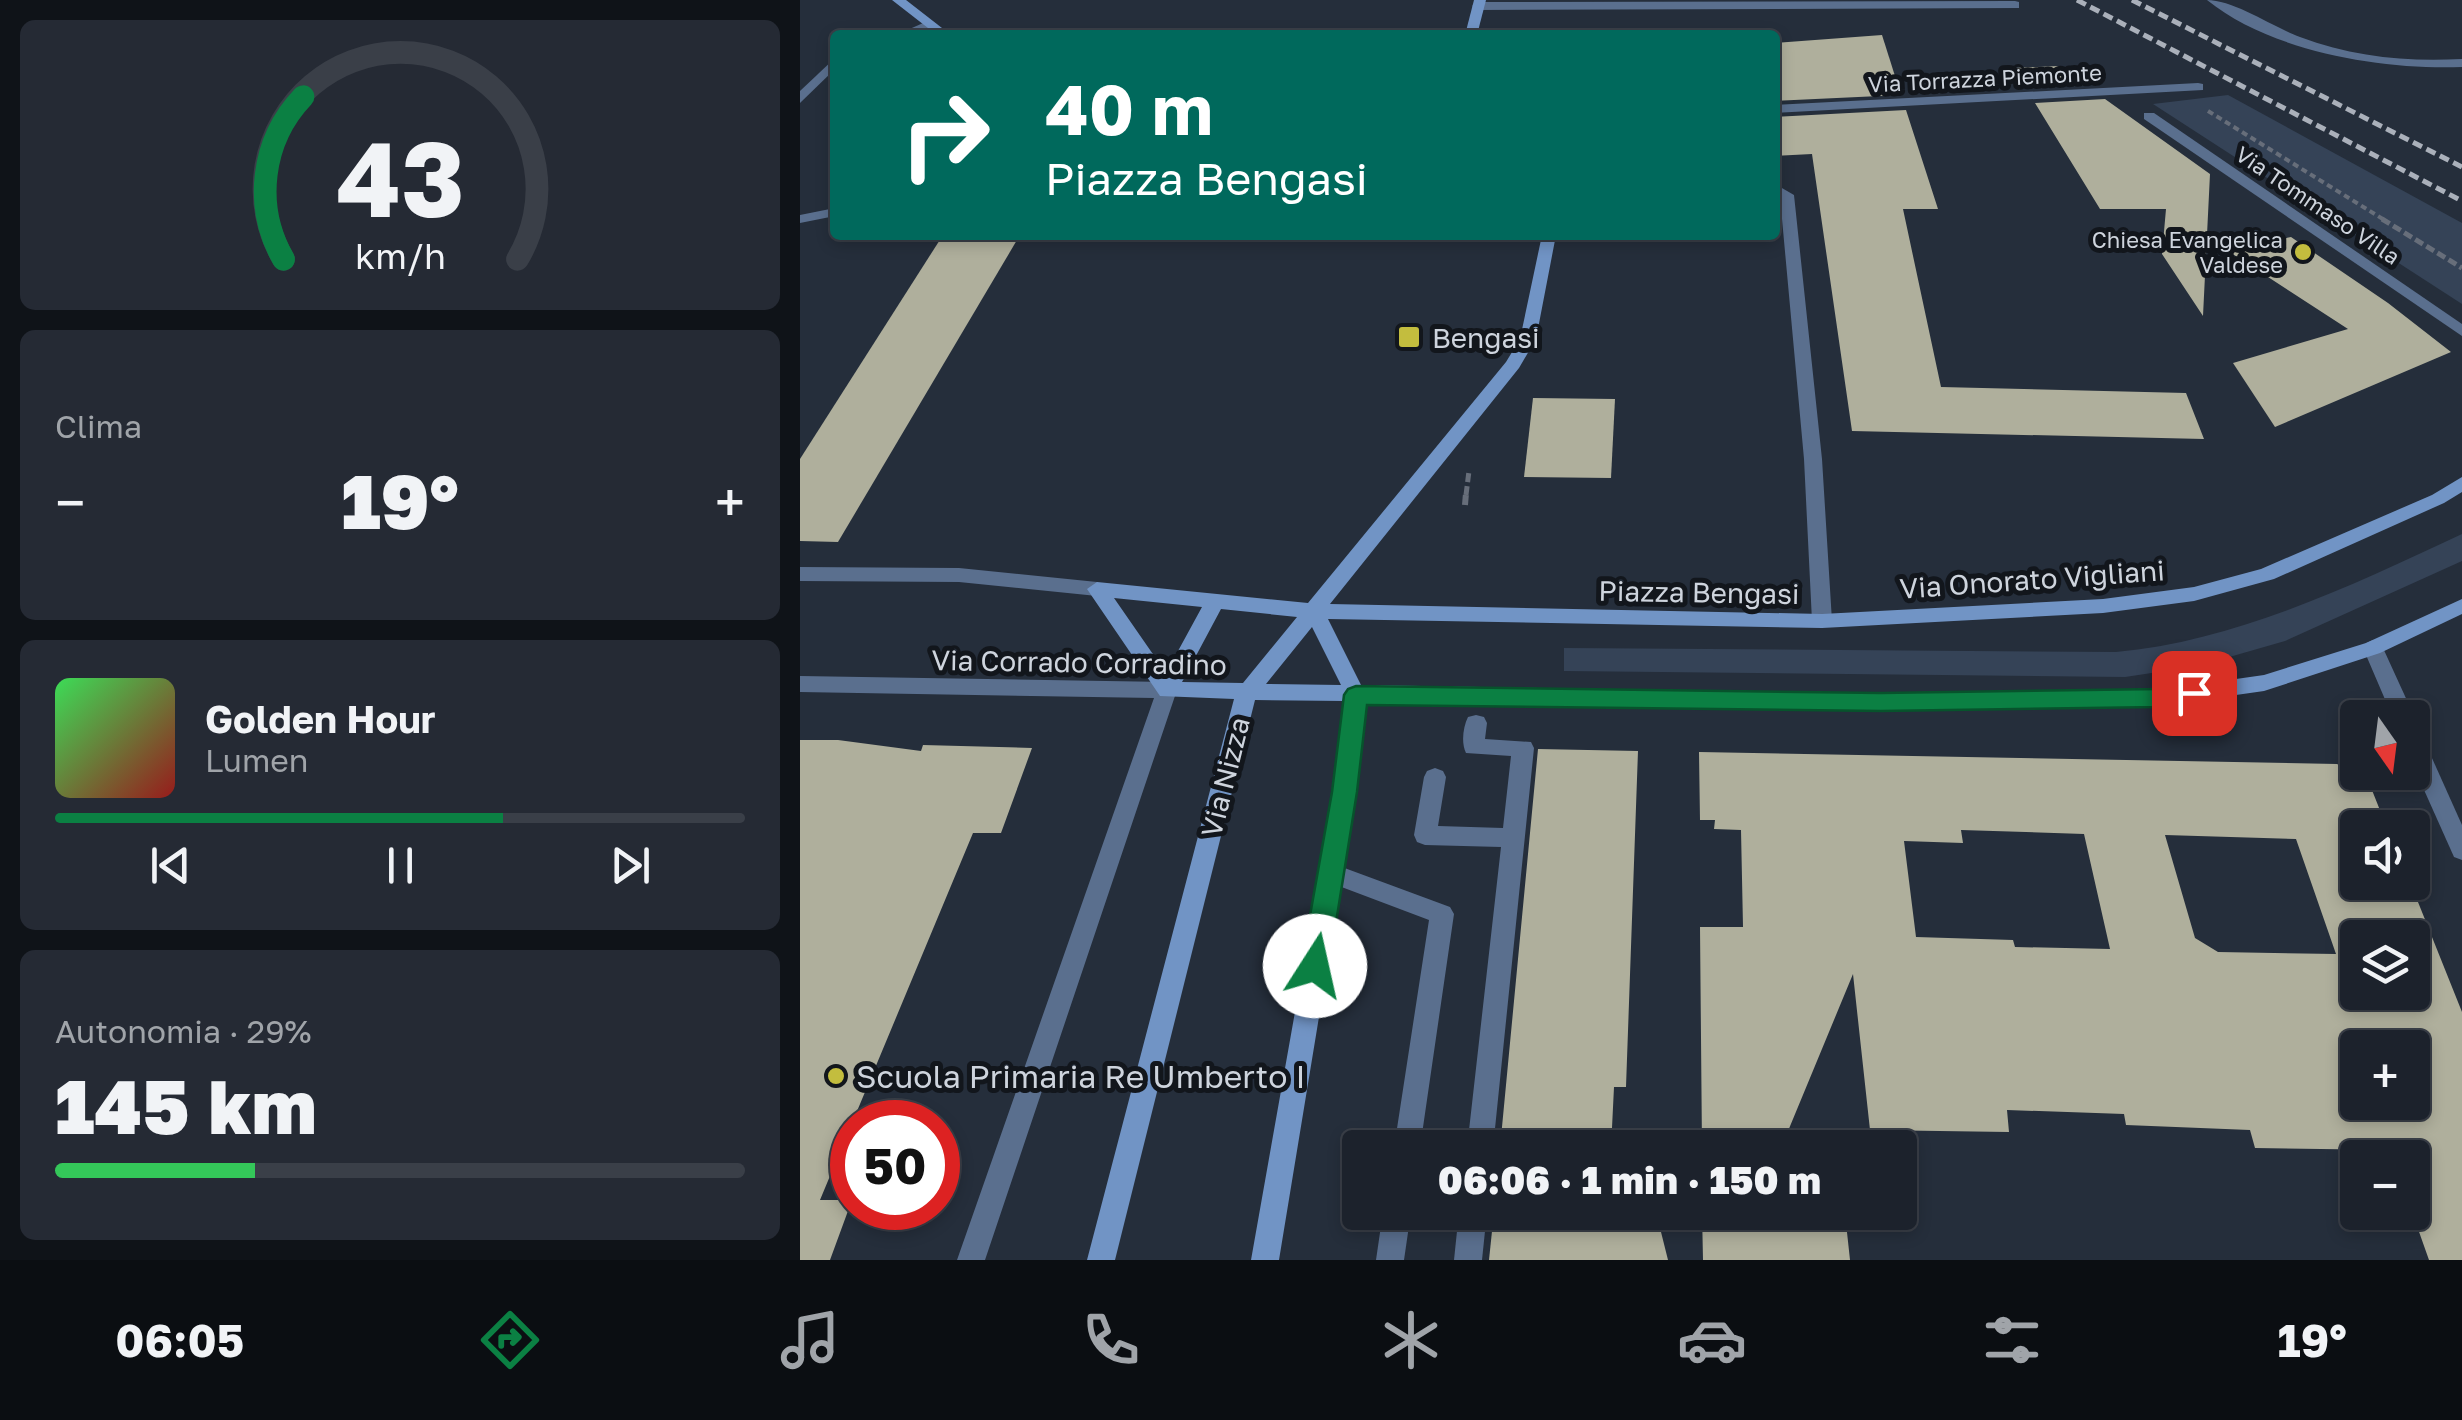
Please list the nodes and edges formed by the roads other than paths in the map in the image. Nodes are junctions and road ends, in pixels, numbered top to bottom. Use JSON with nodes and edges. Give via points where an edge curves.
{"nodes":[{"id":1,"x":898,"y":0,"type":"edge"},
{"id":2,"x":2213,"y":0,"type":"edge"},
{"id":3,"x":1479,"y":3,"type":"edge"},
{"id":4,"x":2015,"y":5,"type":"dead end"},
{"id":5,"x":930,"y":24,"type":"junction"},
{"id":6,"x":915,"y":30,"type":"edge"},
{"id":7,"x":938,"y":30,"type":"edge"},
{"id":8,"x":1476,"y":30,"type":"edge"},
{"id":9,"x":2462,"y":63,"type":"edge"},
{"id":10,"x":830,"y":67,"type":"edge"},
{"id":11,"x":2198,"y":87,"type":"dead end"},
{"id":12,"x":800,"y":99,"type":"edge"},
{"id":13,"x":1780,"y":109,"type":"edge"},
{"id":14,"x":2149,"y":116,"type":"dead end"},
{"id":15,"x":1780,"y":190,"type":"edge"},
{"id":16,"x":830,"y":213,"type":"edge"},
{"id":17,"x":800,"y":220,"type":"edge"},
{"id":18,"x":1548,"y":240,"type":"edge"},
{"id":19,"x":2462,"y":331,"type":"edge"},
{"id":20,"x":2462,"y":482,"type":"edge"},
{"id":21,"x":800,"y":574,"type":"edge"},
{"id":22,"x":1097,"y":589,"type":"junction"},
{"id":23,"x":1215,"y":601,"type":"junction"},
{"id":24,"x":2462,"y":606,"type":"edge"},
{"id":25,"x":1314,"y":611,"type":"junction"},
{"id":26,"x":1822,"y":621,"type":"junction"},
{"id":27,"x":2373,"y":648,"type":"junction"},
{"id":28,"x":800,"y":684,"type":"edge"},
{"id":29,"x":1167,"y":690,"type":"junction"},
{"id":30,"x":1246,"y":694,"type":"junction"},
{"id":31,"x":1356,"y":695,"type":"junction"},
{"id":32,"x":2396,"y":700,"type":"edge"},
{"id":33,"x":1476,"y":724,"type":"dead end"},
{"id":34,"x":1435,"y":777,"type":"dead end"},
{"id":35,"x":2430,"y":778,"type":"edge"},
{"id":36,"x":1513,"y":838,"type":"junction"},
{"id":37,"x":2462,"y":850,"type":"edge"},
{"id":38,"x":1331,"y":873,"type":"junction"},
{"id":39,"x":1410,"y":1130,"type":"edge"},
{"id":40,"x":1482,"y":1130,"type":"edge"},
{"id":41,"x":1395,"y":1230,"type":"edge"},
{"id":42,"x":1472,"y":1230,"type":"edge"},
{"id":43,"x":971,"y":1260,"type":"edge"},
{"id":44,"x":1101,"y":1260,"type":"edge"},
{"id":45,"x":1264,"y":1260,"type":"edge"},
{"id":46,"x":1390,"y":1260,"type":"edge"},
{"id":47,"x":1468,"y":1260,"type":"edge"}],
"edges":[{"from":1,"to":5,"type":"main road"},
{"from":2,"to":9,"type":"street","via":[[2293,39],[2378,61]]},
{"from":3,"to":4,"type":"street"},
{"from":3,"to":8,"type":"main road"},
{"from":5,"to":6,"type":"street"},
{"from":5,"to":7,"type":"main road"},
{"from":10,"to":12,"type":"street"},
{"from":11,"to":13,"type":"street","name":"Via Torrazza Piemonte"},
{"from":14,"to":19,"type":"street","name":"Via Tommaso Villa"},
{"from":15,"to":26,"type":"street","name":"Piazza Bengasi","via":[[1787,194],[1814,459]]},
{"from":16,"to":17,"type":"street"},
{"from":18,"to":25,"type":"main road","via":[[1528,339],[1513,364]]},
{"from":20,"to":26,"type":"main road","name":"Via Onorato Vigliani","via":[[2438,499],[2267,574],[2194,594],[2103,606]]},
{"from":21,"to":22,"type":"street","via":[[959,575]]},
{"from":22,"to":23,"type":"main road","name":"Piazza Bengasi"},
{"from":22,"to":29,"type":"main road"},
{"from":23,"to":25,"type":"main road","name":"Piazza Bengasi"},
{"from":23,"to":29,"type":"main road"},
{"from":24,"to":27,"type":"main road"},
{"from":25,"to":26,"type":"main road","name":"Piazza Bengasi"},
{"from":25,"to":30,"type":"main road","name":"Via Nizza"},
{"from":25,"to":31,"type":"main road"},
{"from":27,"to":31,"type":"main road","via":[[2264,683],[2159,698],[1881,702]]},
{"from":27,"to":32,"type":"street"},
{"from":28,"to":29,"type":"street","name":"Via Corrado Corradino"},
{"from":29,"to":30,"type":"main road","name":"Via Corrado Corradino"},
{"from":29,"to":43,"type":"street"},
{"from":30,"to":31,"type":"main road","name":"Via Corrado Corradino"},
{"from":30,"to":44,"type":"main road","name":"Via Nizza"},
{"from":31,"to":38,"type":"main road"},
{"from":33,"to":36,"type":"street","via":[[1474,748],[1523,748]]},
{"from":34,"to":36,"type":"street","via":[[1425,835]]},
{"from":35,"to":37,"type":"street"},
{"from":36,"to":40,"type":"street"},
{"from":38,"to":39,"type":"street","via":[[1442,914]]},
{"from":38,"to":45,"type":"main road"},
{"from":41,"to":46,"type":"street"},
{"from":42,"to":47,"type":"street"}]}
